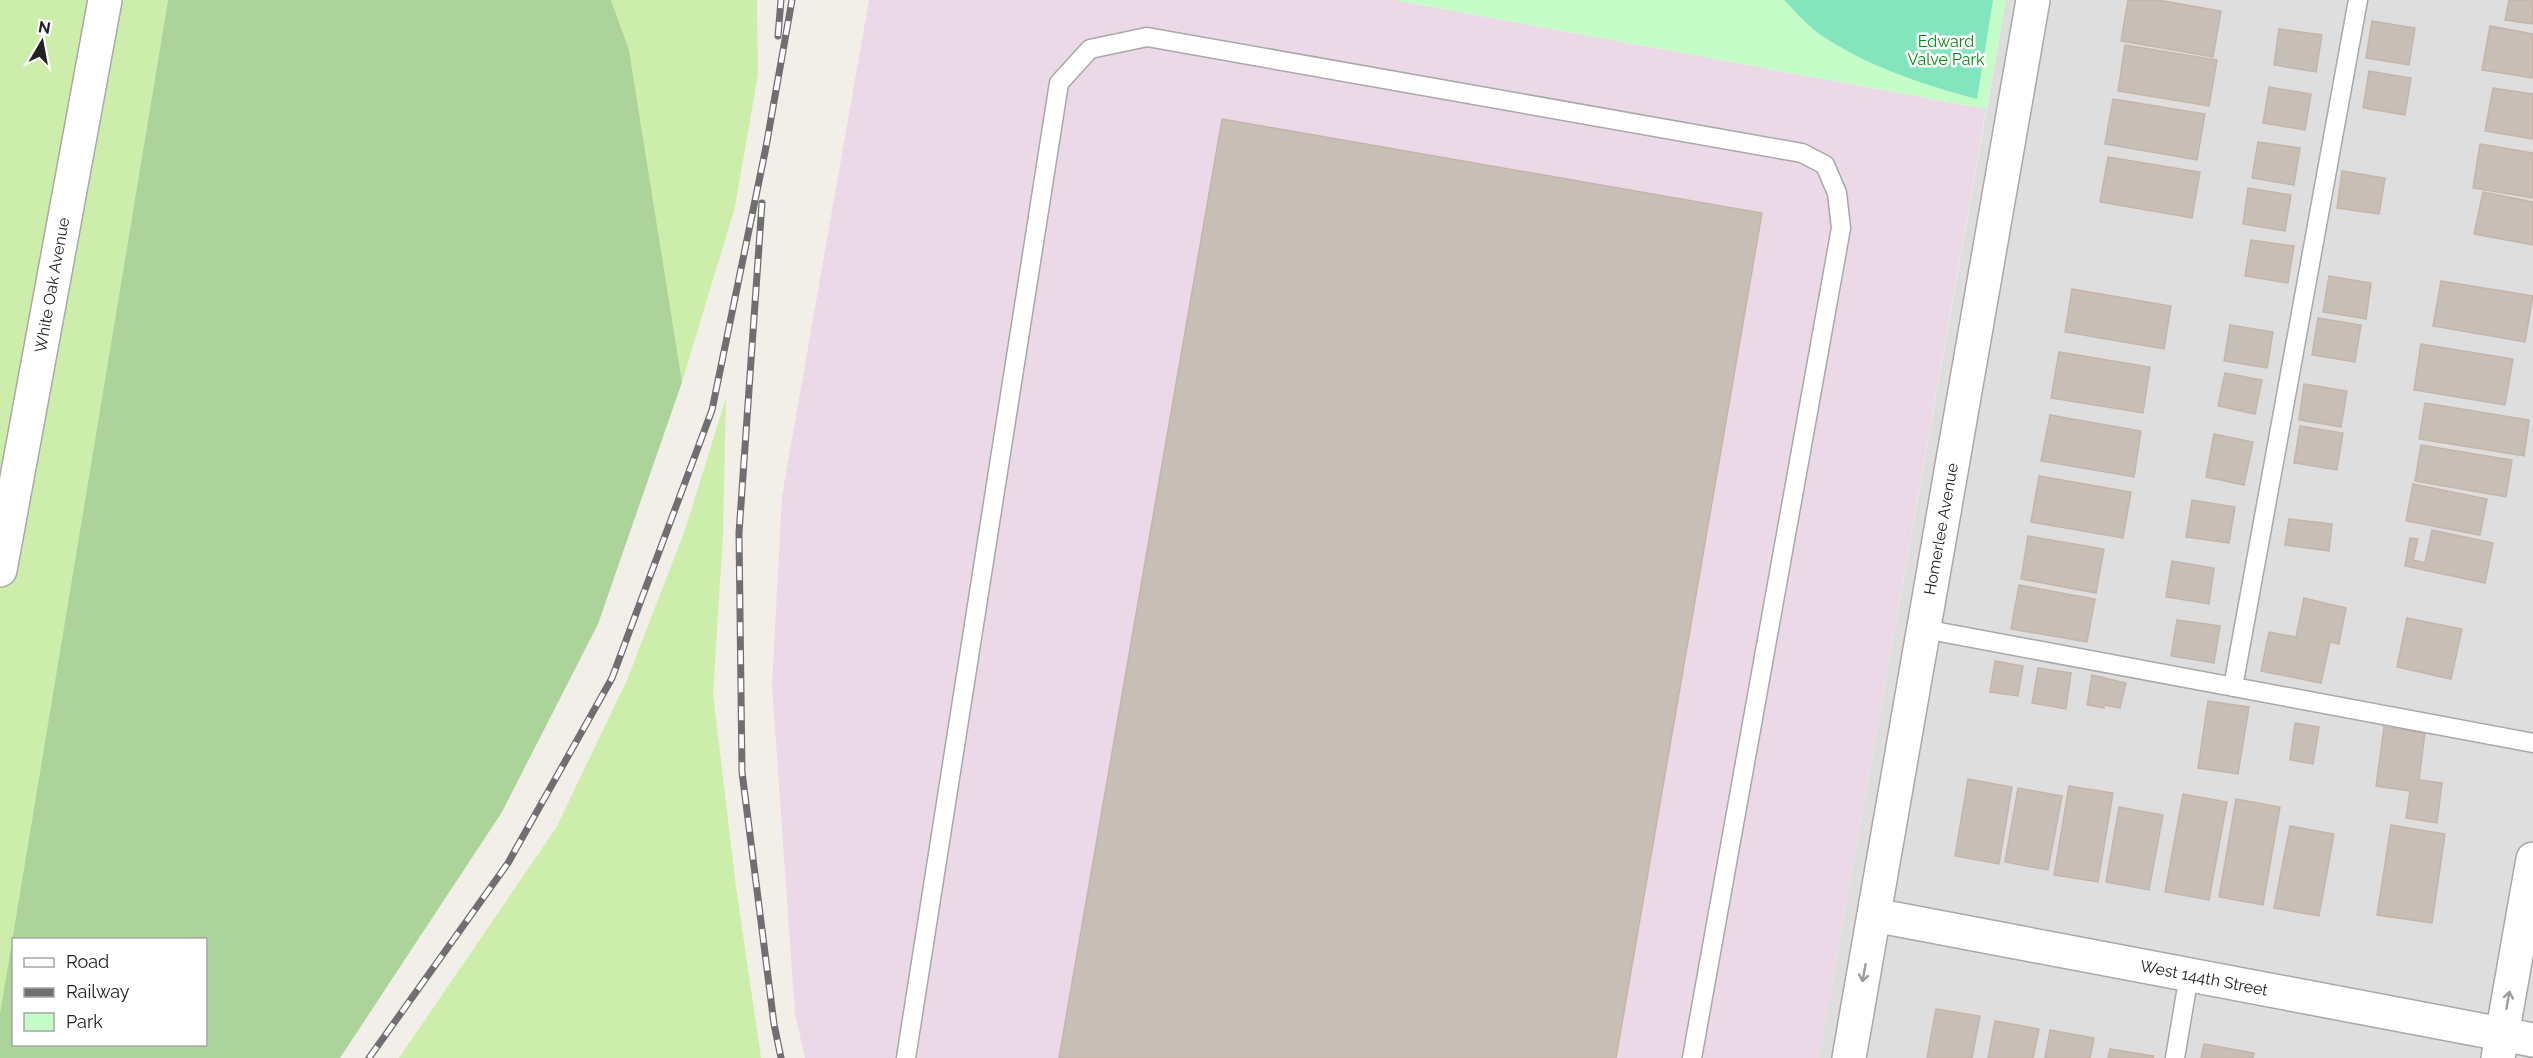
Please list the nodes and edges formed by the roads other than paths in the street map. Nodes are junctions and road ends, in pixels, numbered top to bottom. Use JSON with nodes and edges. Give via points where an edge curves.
{"nodes":[{"id":1,"x":105,"y":0,"type":"edge"},
{"id":2,"x":2033,"y":0,"type":"edge"},
{"id":3,"x":2358,"y":0,"type":"edge"},
{"id":4,"x":0,"y":570,"type":"edge"},
{"id":5,"x":1924,"y":629,"type":"junction"},
{"id":6,"x":2233,"y":687,"type":"junction"},
{"id":7,"x":2533,"y":743,"type":"edge"},
{"id":8,"x":2533,"y":859,"type":"edge"},
{"id":9,"x":1874,"y":915,"type":"junction"},
{"id":10,"x":2189,"y":975,"type":"junction"},
{"id":11,"x":2511,"y":1044,"type":"edge"},
{"id":12,"x":906,"y":1058,"type":"edge"},
{"id":13,"x":1692,"y":1058,"type":"edge"},
{"id":14,"x":1849,"y":1058,"type":"edge"},
{"id":15,"x":2175,"y":1058,"type":"edge"}],
"edges":[{"from":1,"to":4,"type":"street","name":"White Oak Avenue"},
{"from":2,"to":5,"type":"street","name":"Homerlee Avenue"},
{"from":3,"to":6,"type":"lane"},
{"from":5,"to":6,"type":"lane"},
{"from":5,"to":9,"type":"street","name":"Homerlee Avenue"},
{"from":6,"to":7,"type":"lane"},
{"from":11,"to":8,"type":"street","one_way":true},
{"from":9,"to":10,"type":"street","name":"West 144th Street"},
{"from":9,"to":14,"type":"street","name":"Homerlee Avenue","one_way":true},
{"from":10,"to":11,"type":"street","name":"West 144th Street"},
{"from":10,"to":15,"type":"lane"},
{"from":12,"to":13,"type":"lane","via":[[1059,83],[1090,49],[1147,37],[1802,153],[1825,165],[1837,192],[1841,228]]}]}
